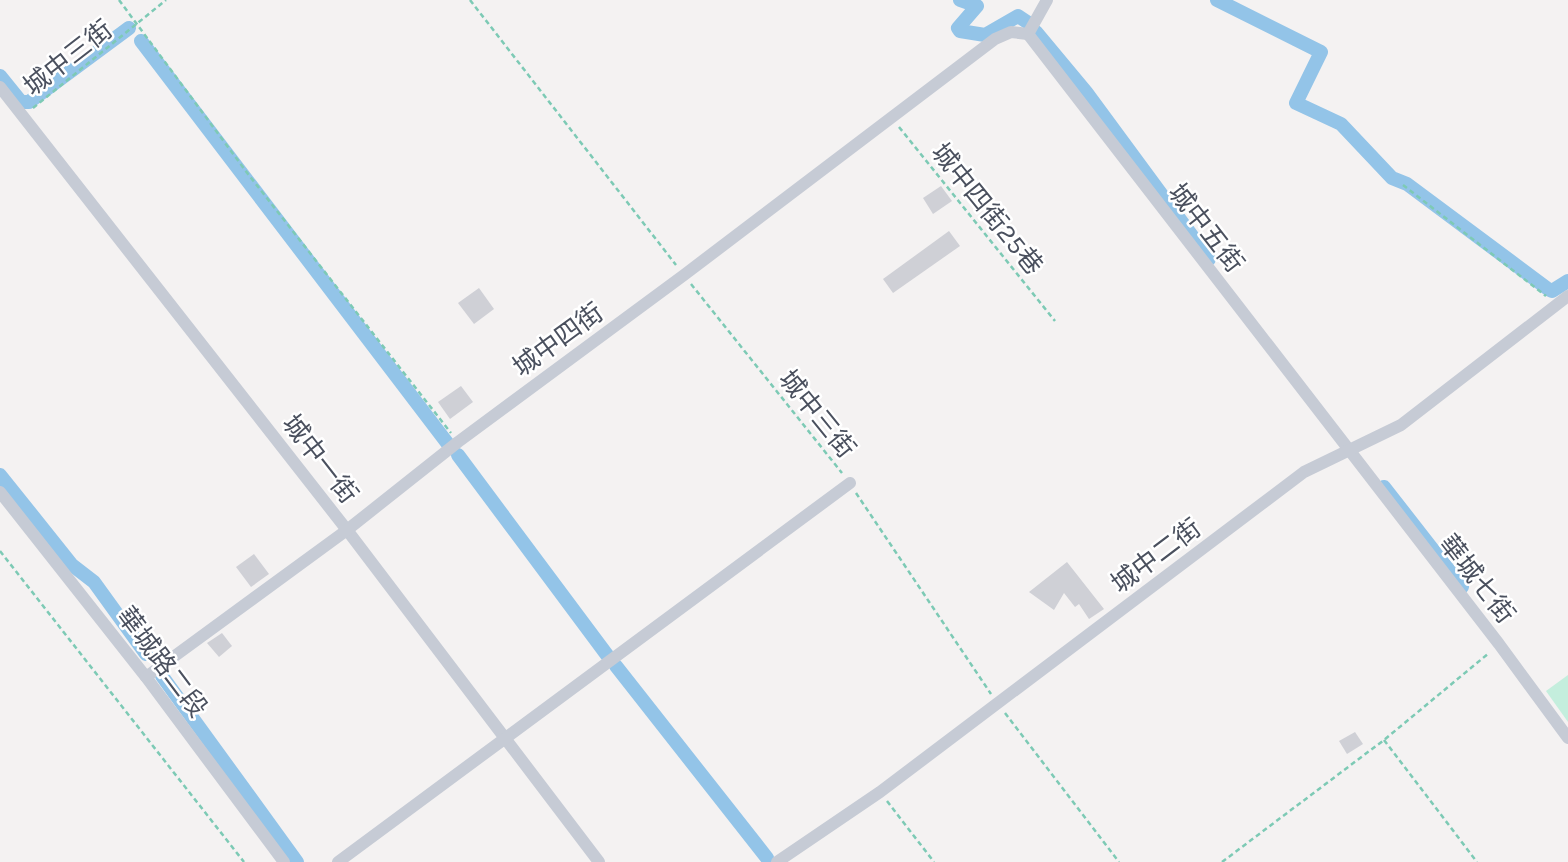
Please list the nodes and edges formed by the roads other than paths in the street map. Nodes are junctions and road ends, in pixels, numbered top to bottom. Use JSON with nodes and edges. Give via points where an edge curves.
{"nodes":[{"id":1,"x":1047,"y":0,"type":"edge"},
{"id":2,"x":1028,"y":34,"type":"junction"},
{"id":3,"x":0,"y":87,"type":"edge"},
{"id":4,"x":1568,"y":296,"type":"edge"},
{"id":5,"x":1348,"y":450,"type":"junction"},
{"id":6,"x":850,"y":483,"type":"road end"},
{"id":7,"x":0,"y":492,"type":"edge"},
{"id":8,"x":347,"y":530,"type":"junction"},
{"id":9,"x":146,"y":677,"type":"junction"},
{"id":10,"x":1568,"y":738,"type":"edge"},
{"id":11,"x":507,"y":739,"type":"junction"},
{"id":12,"x":284,"y":862,"type":"edge"},
{"id":13,"x":338,"y":862,"type":"edge"},
{"id":14,"x":599,"y":862,"type":"edge"},
{"id":15,"x":777,"y":862,"type":"edge"}],
"edges":[{"from":1,"to":2,"type":"street"},
{"from":2,"to":5,"type":"street","name":"城中五街"},
{"from":2,"to":8,"type":"street","name":"城中四街","via":[[1011,32],[995,39]]},
{"from":3,"to":8,"type":"street","name":"城中一街"},
{"from":4,"to":5,"type":"street","name":"城中二街","via":[[1401,425]]},
{"from":5,"to":10,"type":"street","name":"華城七街"},
{"from":5,"to":15,"type":"street","name":"城中二街","via":[[1304,472],[880,792]]},
{"from":6,"to":11,"type":"street"},
{"from":7,"to":9,"type":"street","name":"華城路二段"},
{"from":8,"to":9,"type":"street","name":"城中四街"},
{"from":8,"to":11,"type":"street","name":"城中一街"},
{"from":9,"to":12,"type":"street","name":"華城路二段"},
{"from":11,"to":13,"type":"street"},
{"from":11,"to":14,"type":"street","name":"城中一街"}]}
